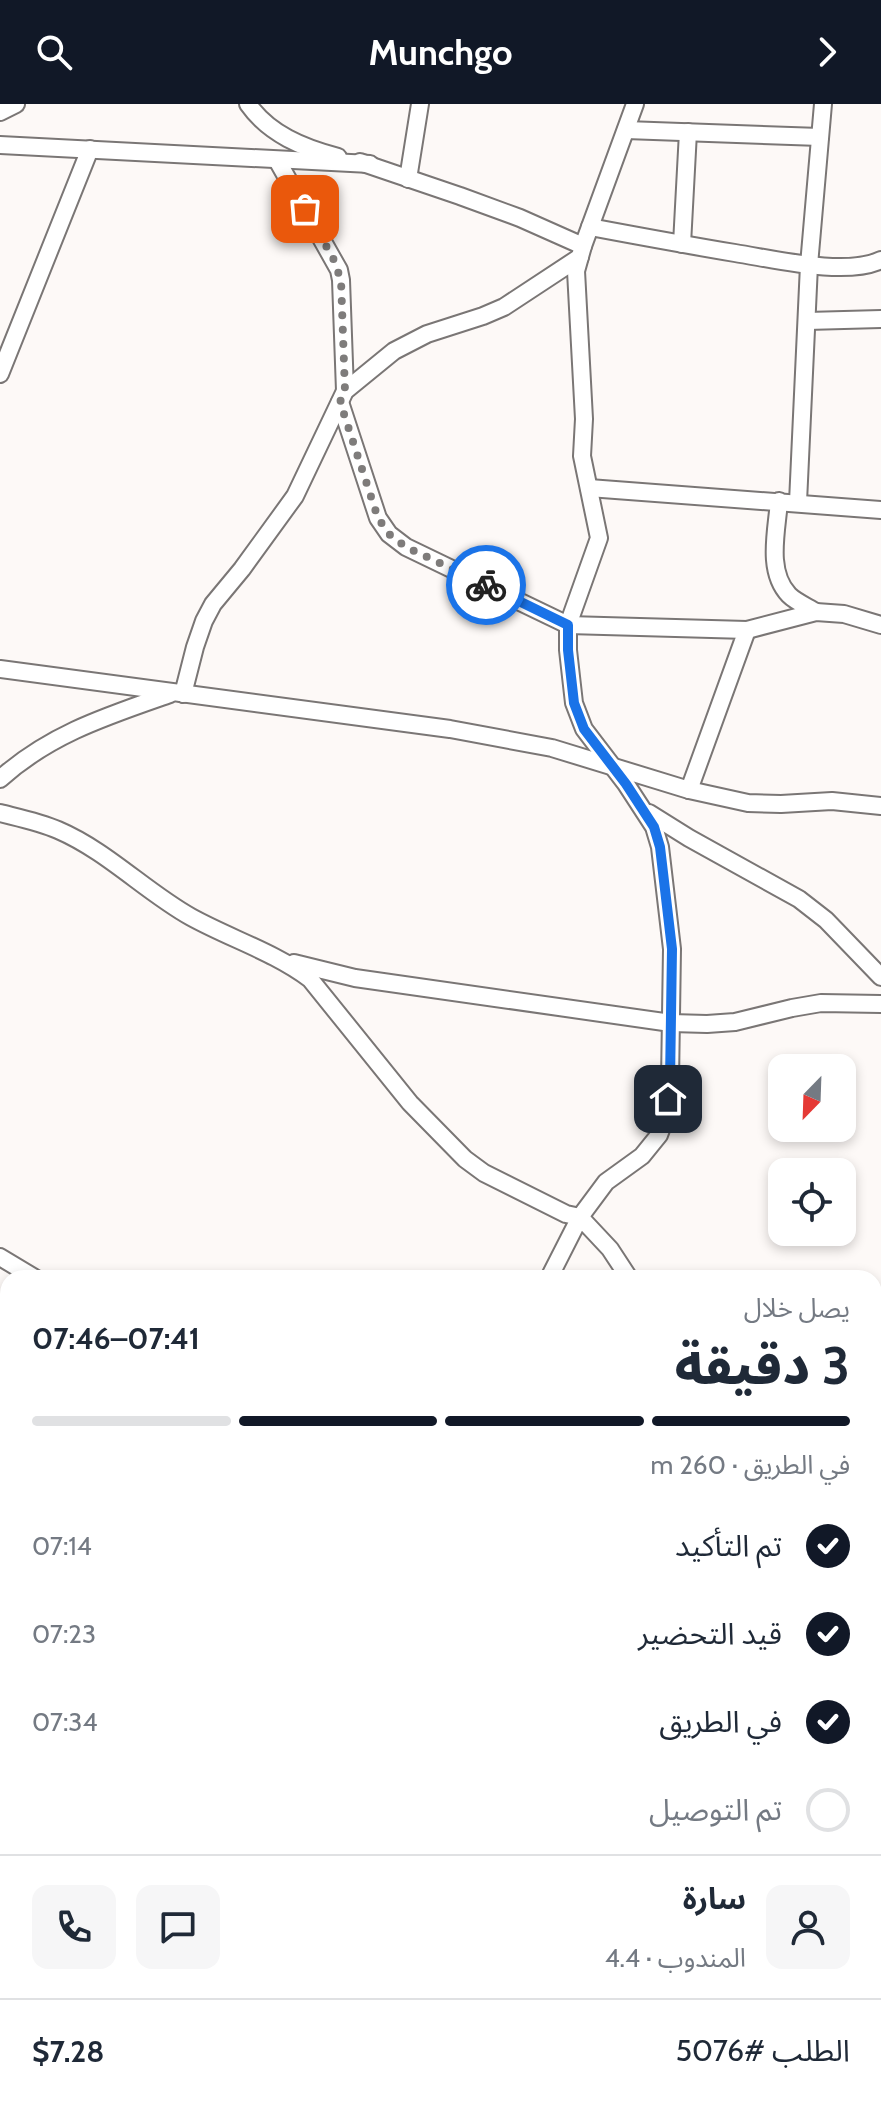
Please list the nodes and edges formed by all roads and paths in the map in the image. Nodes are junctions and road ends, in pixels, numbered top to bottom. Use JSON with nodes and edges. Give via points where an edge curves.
{"nodes":[{"id":1,"x":16,"y":104,"type":"edge"},
{"id":2,"x":248,"y":104,"type":"edge"},
{"id":3,"x":420,"y":104,"type":"edge"},
{"id":4,"x":635,"y":104,"type":"edge"},
{"id":5,"x":823,"y":104,"type":"edge"},
{"id":6,"x":0,"y":112,"type":"edge"},
{"id":7,"x":626,"y":130,"type":"junction"},
{"id":8,"x":688,"y":132,"type":"junction"},
{"id":9,"x":820,"y":137,"type":"junction"},
{"id":10,"x":0,"y":145,"type":"edge"},
{"id":11,"x":90,"y":149,"type":"junction"},
{"id":12,"x":277,"y":160,"type":"junction"},
{"id":13,"x":370,"y":164,"type":"junction"},
{"id":14,"x":408,"y":179,"type":"junction"},
{"id":15,"x":590,"y":227,"type":"junction"},
{"id":16,"x":682,"y":244,"type":"junction"},
{"id":17,"x":582,"y":251,"type":"junction"},
{"id":18,"x":881,"y":260,"type":"edge"},
{"id":19,"x":809,"y":265,"type":"junction"},
{"id":20,"x":881,"y":319,"type":"edge"},
{"id":21,"x":807,"y":321,"type":"junction"},
{"id":22,"x":0,"y":374,"type":"edge"},
{"id":23,"x":342,"y":396,"type":"junction"},
{"id":24,"x":589,"y":488,"type":"junction"},
{"id":25,"x":779,"y":501,"type":"junction"},
{"id":26,"x":798,"y":502,"type":"junction"},
{"id":27,"x":881,"y":510,"type":"edge"},
{"id":28,"x":816,"y":612,"type":"junction"},
{"id":29,"x":568,"y":625,"type":"junction"},
{"id":30,"x":881,"y":625,"type":"edge"},
{"id":31,"x":747,"y":630,"type":"junction"},
{"id":32,"x":0,"y":669,"type":"edge"},
{"id":33,"x":179,"y":693,"type":"junction"},
{"id":34,"x":612,"y":766,"type":"junction"},
{"id":35,"x":0,"y":779,"type":"edge"},
{"id":36,"x":689,"y":790,"type":"junction"},
{"id":37,"x":881,"y":806,"type":"edge"},
{"id":38,"x":641,"y":807,"type":"junction"},
{"id":39,"x":0,"y":813,"type":"edge"},
{"id":40,"x":282,"y":960,"type":"junction"},
{"id":41,"x":881,"y":977,"type":"edge"},
{"id":42,"x":881,"y":1004,"type":"edge"},
{"id":43,"x":671,"y":1023,"type":"junction"},
{"id":44,"x":580,"y":1217,"type":"junction"},
{"id":45,"x":0,"y":1257,"type":"edge"},
{"id":46,"x":22,"y":1270,"type":"edge"},
{"id":47,"x":553,"y":1270,"type":"edge"},
{"id":48,"x":624,"y":1270,"type":"edge"}],
"edges":[{"from":1,"to":6,"type":"street"},
{"from":2,"to":13,"type":"street","via":[[269,127],[292,141]]},
{"from":3,"to":14,"type":"street"},
{"from":4,"to":7,"type":"street"},
{"from":5,"to":9,"type":"street"},
{"from":7,"to":8,"type":"street"},
{"from":7,"to":15,"type":"street"},
{"from":8,"to":9,"type":"street"},
{"from":8,"to":16,"type":"street"},
{"from":9,"to":19,"type":"street"},
{"from":10,"to":11,"type":"street"},
{"from":11,"to":12,"type":"street"},
{"from":11,"to":22,"type":"street"},
{"from":12,"to":13,"type":"street"},
{"from":12,"to":23,"type":"street","via":[[339,270]]},
{"from":13,"to":14,"type":"street"},
{"from":14,"to":17,"type":"street","via":[[484,205]]},
{"from":15,"to":16,"type":"street"},
{"from":15,"to":17,"type":"street"},
{"from":16,"to":19,"type":"street"},
{"from":17,"to":23,"type":"street","via":[[504,307],[394,351]]},
{"from":17,"to":24,"type":"street","via":[[576,271],[582,456]]},
{"from":18,"to":19,"type":"street","via":[[857,267]]},
{"from":19,"to":21,"type":"street"},
{"from":20,"to":21,"type":"street"},
{"from":21,"to":26,"type":"street"},
{"from":23,"to":29,"type":"street","via":[[378,518],[389,534]]},
{"from":23,"to":33,"type":"street","via":[[295,496],[213,604]]},
{"from":24,"to":25,"type":"street"},
{"from":24,"to":29,"type":"street","via":[[599,538]]},
{"from":25,"to":26,"type":"street"},
{"from":25,"to":28,"type":"street","via":[[775,566],[789,596]]},
{"from":26,"to":27,"type":"street"},
{"from":28,"to":30,"type":"street"},
{"from":28,"to":31,"type":"street"},
{"from":29,"to":31,"type":"street"},
{"from":29,"to":34,"type":"street","via":[[574,703],[584,729]]},
{"from":31,"to":36,"type":"street"},
{"from":32,"to":33,"type":"street"},
{"from":33,"to":34,"type":"street","via":[[525,741]]},
{"from":33,"to":35,"type":"street","via":[[69,732]]},
{"from":34,"to":36,"type":"street"},
{"from":34,"to":38,"type":"street"},
{"from":36,"to":37,"type":"street","via":[[748,803]]},
{"from":38,"to":41,"type":"street","via":[[799,899]]},
{"from":38,"to":43,"type":"street","via":[[654,827],[665,880],[672,949]]},
{"from":39,"to":40,"type":"street","via":[[60,831],[187,915]]},
{"from":40,"to":43,"type":"street","via":[[355,978]]},
{"from":40,"to":44,"type":"street","via":[[310,979],[410,1103],[465,1159],[525,1195]]},
{"from":42,"to":43,"type":"street","via":[[821,1003],[735,1022]]},
{"from":43,"to":44,"type":"street","via":[[670,1082],[659,1135],[642,1156],[606,1182]]},
{"from":44,"to":47,"type":"street"},
{"from":44,"to":48,"type":"street"},
{"from":45,"to":46,"type":"street"}]}
